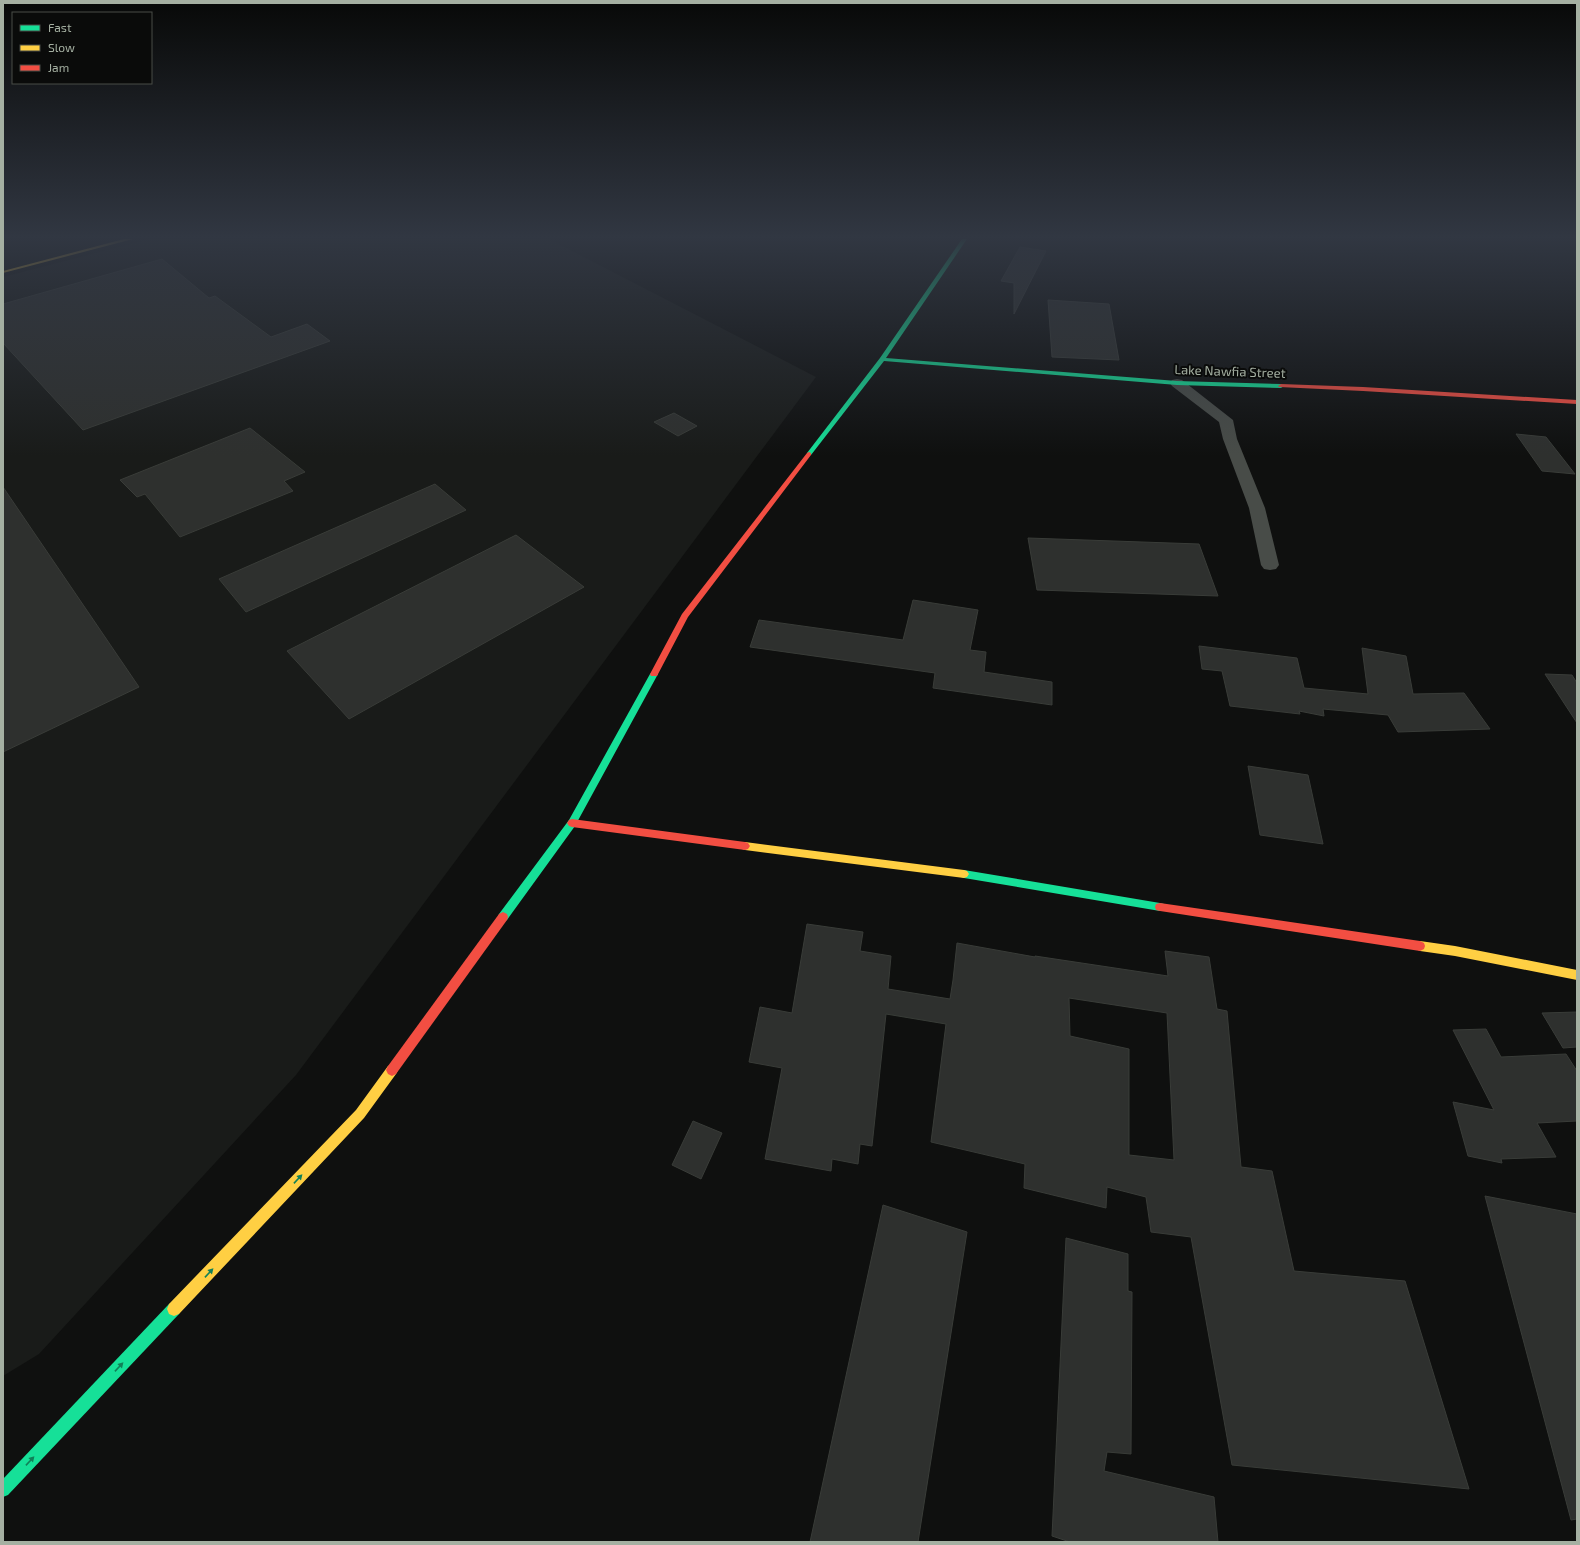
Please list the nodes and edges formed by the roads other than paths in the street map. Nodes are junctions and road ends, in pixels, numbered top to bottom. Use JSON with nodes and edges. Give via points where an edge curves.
{"nodes":[{"id":1,"x":915,"y":311,"type":"edge"},
{"id":2,"x":882,"y":359,"type":"junction"},
{"id":3,"x":1177,"y":383,"type":"junction"},
{"id":4,"x":1577,"y":402,"type":"edge"},
{"id":5,"x":1270,"y":565,"type":"dead end"},
{"id":6,"x":572,"y":823,"type":"junction"},
{"id":7,"x":1577,"y":975,"type":"edge"},
{"id":8,"x":3,"y":1490,"type":"edge"}],
"edges":[{"from":1,"to":2,"type":"street"},
{"from":2,"to":3,"type":"street","name":"Lake Nawfia Street"},
{"from":2,"to":6,"type":"street","via":[[685,616]]},
{"from":3,"to":4,"type":"street","name":"Lake Nawfia Street","via":[[1363,389]]},
{"from":3,"to":5,"type":"street","via":[[1226,420],[1230,439],[1257,508]]},
{"from":6,"to":7,"type":"street","via":[[992,878],[1234,919],[1455,951]]},
{"from":8,"to":6,"type":"street","one_way":true,"via":[[360,1114]]}]}
